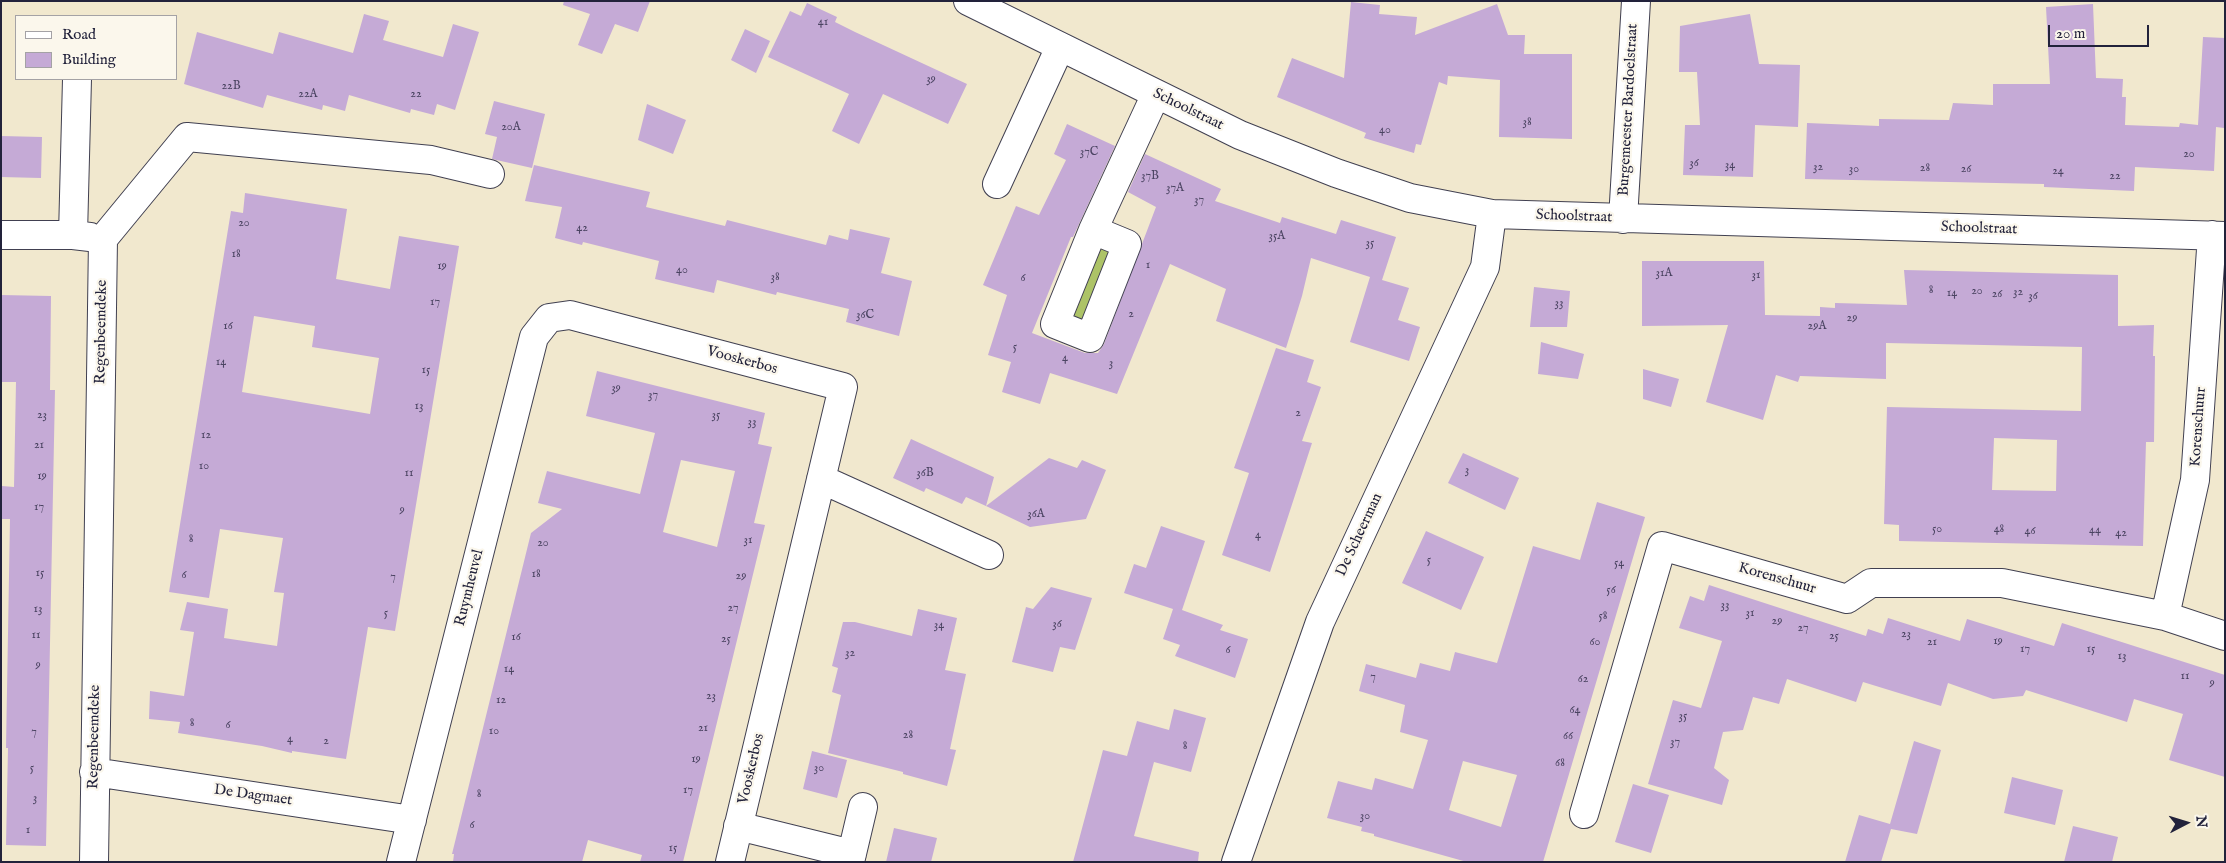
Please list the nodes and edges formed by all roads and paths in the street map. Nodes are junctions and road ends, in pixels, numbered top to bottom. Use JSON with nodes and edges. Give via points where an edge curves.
{"nodes":[{"id":1,"x":968,"y":1,"type":"edge"},
{"id":2,"x":1636,"y":1,"type":"edge"},
{"id":3,"x":1060,"y":47,"type":"junction"},
{"id":4,"x":77,"y":80,"type":"edge"},
{"id":5,"x":1156,"y":94,"type":"junction"},
{"id":6,"x":490,"y":174,"type":"dead end"},
{"id":7,"x":997,"y":184,"type":"dead end"},
{"id":8,"x":1492,"y":214,"type":"junction"},
{"id":9,"x":1622,"y":219,"type":"junction"},
{"id":10,"x":1093,"y":230,"type":"dead end"},
{"id":11,"x":1,"y":235,"type":"edge"},
{"id":12,"x":73,"y":235,"type":"junction"},
{"id":13,"x":2218,"y":235,"type":"edge"},
{"id":14,"x":103,"y":239,"type":"junction"},
{"id":15,"x":548,"y":318,"type":"joint"},
{"id":16,"x":821,"y":479,"type":"junction"},
{"id":17,"x":989,"y":555,"type":"dead end"},
{"id":18,"x":2165,"y":616,"type":"junction"},
{"id":19,"x":2225,"y":636,"type":"edge"},
{"id":20,"x":94,"y":772,"type":"junction"},
{"id":21,"x":864,"y":806,"type":"dead end"},
{"id":22,"x":1584,"y":814,"type":"dead end"},
{"id":23,"x":412,"y":820,"type":"junction"},
{"id":24,"x":738,"y":826,"type":"junction"},
{"id":25,"x":851,"y":858,"type":"edge"},
{"id":26,"x":94,"y":862,"type":"edge"},
{"id":27,"x":401,"y":862,"type":"edge"},
{"id":28,"x":730,"y":862,"type":"edge"},
{"id":29,"x":1236,"y":862,"type":"edge"}],
"edges":[{"from":1,"to":3,"type":"street","name":"Schoolstraat"},
{"from":2,"to":9,"type":"street","name":"Burgemeester Bardoelstraat"},
{"from":3,"to":5,"type":"street","name":"Schoolstraat"},
{"from":3,"to":7,"type":"street"},
{"from":4,"to":12,"type":"street"},
{"from":5,"to":8,"type":"street","name":"Schoolstraat","via":[[1240,135],[1336,173],[1410,198]]},
{"from":5,"to":10,"type":"street"},
{"from":6,"to":14,"type":"street","via":[[431,160],[187,138]]},
{"from":8,"to":9,"type":"street","name":"Schoolstraat"},
{"from":8,"to":29,"type":"street","name":"De Scheerman","via":[[1485,267],[1320,622]]},
{"from":9,"to":13,"type":"street","name":"Schoolstraat"},
{"from":11,"to":12,"type":"street"},
{"from":12,"to":14,"type":"street"},
{"from":13,"to":18,"type":"street","name":"Korenschuur","via":[[2196,480]]},
{"from":14,"to":20,"type":"street","name":"Regenbeemdeke"},
{"from":15,"to":16,"type":"street","name":"Vooskerbos","via":[[570,316],[843,387]]},
{"from":15,"to":23,"type":"street","name":"Ruymheuvel","via":[[534,337]]},
{"from":16,"to":17,"type":"street"},
{"from":16,"to":24,"type":"street","name":"Vooskerbos"},
{"from":18,"to":19,"type":"street","name":"Korenschuur"},
{"from":18,"to":22,"type":"street","name":"Korenschuur","via":[[2002,582],[1871,583],[1847,599],[1662,546]]},
{"from":20,"to":23,"type":"street","name":"De Dagmaet"},
{"from":20,"to":26,"type":"street","name":"Regenbeemdeke"},
{"from":21,"to":25,"type":"street","name":"Vooskerbos"},
{"from":23,"to":27,"type":"street","name":"Ruymheuvel"},
{"from":24,"to":25,"type":"street","name":"Vooskerbos"},
{"from":24,"to":28,"type":"street","name":"Vooskerbos"}]}
